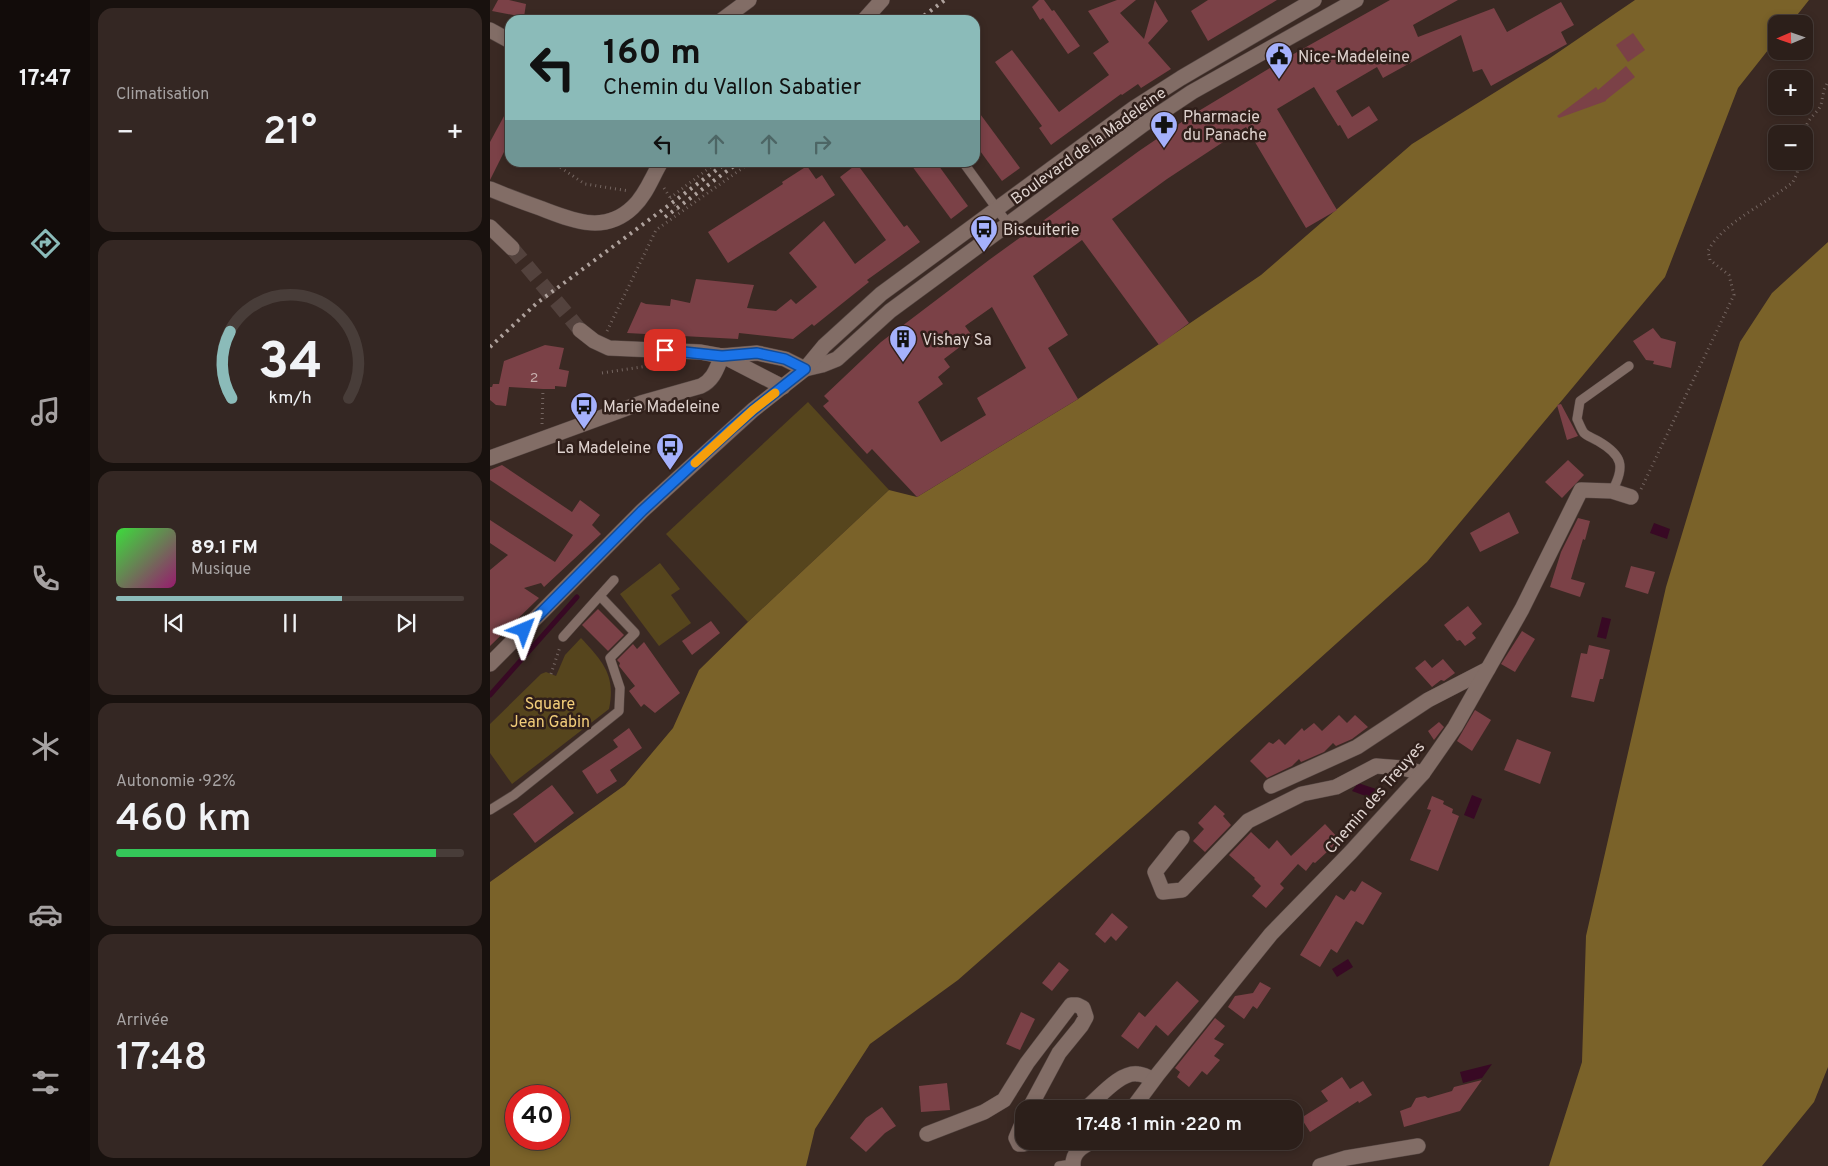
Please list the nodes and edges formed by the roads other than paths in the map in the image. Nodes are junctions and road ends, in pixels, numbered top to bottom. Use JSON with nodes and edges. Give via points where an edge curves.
{"nodes":[{"id":1,"x":749,"y":0,"type":"edge"},
{"id":2,"x":882,"y":0,"type":"edge"},
{"id":3,"x":1314,"y":0,"type":"edge"},
{"id":4,"x":1356,"y":0,"type":"edge"},
{"id":5,"x":729,"y":15,"type":"edge"},
{"id":6,"x":868,"y":15,"type":"edge"},
{"id":7,"x":490,"y":30,"type":"edge"},
{"id":8,"x":505,"y":39,"type":"edge"},
{"id":9,"x":659,"y":167,"type":"edge"},
{"id":10,"x":967,"y":167,"type":"edge"},
{"id":11,"x":490,"y":189,"type":"edge"},
{"id":12,"x":997,"y":208,"type":"junction"},
{"id":13,"x":1008,"y":224,"type":"junction"},
{"id":14,"x":490,"y":227,"type":"edge"},
{"id":15,"x":512,"y":248,"type":"tunnel mouth"},
{"id":16,"x":580,"y":330,"type":"tunnel mouth"},
{"id":17,"x":722,"y":356,"type":"junction"},
{"id":18,"x":1629,"y":366,"type":"dead end"},
{"id":19,"x":805,"y":369,"type":"junction"},
{"id":20,"x":783,"y":387,"type":"junction"},
{"id":21,"x":490,"y":458,"type":"edge"},
{"id":22,"x":1612,"y":491,"type":"junction"},
{"id":23,"x":1631,"y":497,"type":"road end"},
{"id":24,"x":614,"y":580,"type":"dead end"},
{"id":25,"x":600,"y":596,"type":"junction"},
{"id":26,"x":563,"y":637,"type":"road end"},
{"id":27,"x":490,"y":664,"type":"edge"},
{"id":28,"x":1488,"y":669,"type":"junction"},
{"id":29,"x":1424,"y":773,"type":"junction"},
{"id":30,"x":1271,"y":786,"type":"dead end"},
{"id":31,"x":490,"y":810,"type":"edge"},
{"id":32,"x":1182,"y":838,"type":"dead end"},
{"id":33,"x":1153,"y":1079,"type":"junction"},
{"id":34,"x":1034,"y":1100,"type":"edge"},
{"id":35,"x":1094,"y":1100,"type":"edge"},
{"id":36,"x":1138,"y":1100,"type":"edge"},
{"id":37,"x":927,"y":1134,"type":"dead end"},
{"id":38,"x":1418,"y":1146,"type":"dead end"},
{"id":39,"x":1079,"y":1150,"type":"edge"},
{"id":40,"x":1068,"y":1165,"type":"edge"},
{"id":41,"x":1320,"y":1166,"type":"edge"}],
"edges":[{"from":1,"to":5,"type":"street"},
{"from":2,"to":6,"type":"street"},
{"from":3,"to":12,"type":"street","name":"Boulevard de la Madeleine","via":[[1134,108]]},
{"from":4,"to":13,"type":"street","name":"Boulevard de la Madeleine","via":[[1192,92]]},
{"from":7,"to":8,"type":"street"},
{"from":9,"to":11,"type":"street","via":[[633,207],[617,219],[606,222],[587,223],[567,218]]},
{"from":10,"to":12,"type":"lane"},
{"from":12,"to":13,"type":"lane"},
{"from":12,"to":19,"type":"street","name":"Boulevard de la Madeleine","via":[[881,294],[824,346]]},
{"from":13,"to":19,"type":"street","name":"Boulevard de la Madeleine","via":[[890,311],[837,359]]},
{"from":14,"to":15,"type":"street"},
{"from":16,"to":17,"type":"street","via":[[609,348]]},
{"from":17,"to":19,"type":"street","via":[[772,355]]},
{"from":17,"to":20,"type":"street"},
{"from":17,"to":21,"type":"street","via":[[713,376],[701,386],[624,409]]},
{"from":18,"to":22,"type":"lane","via":[[1580,401],[1576,419],[1584,433],[1617,456],[1621,467]]},
{"from":19,"to":20,"type":"street","name":"Boulevard de la Madeleine"},
{"from":20,"to":27,"type":"street","name":"Boulevard de la Madeleine","via":[[753,410],[642,511]]},
{"from":22,"to":23,"type":"street","name":"Chemin des Treuyes"},
{"from":22,"to":28,"type":"street","name":"Chemin des Treuyes","via":[[1581,490],[1522,609]]},
{"from":24,"to":25,"type":"lane"},
{"from":25,"to":26,"type":"lane"},
{"from":25,"to":31,"type":"lane","via":[[635,633],[610,658],[620,688],[619,711],[514,795]]},
{"from":28,"to":29,"type":"street","name":"Chemin des Treuyes"},
{"from":28,"to":30,"type":"street","via":[[1428,700],[1357,747]]},
{"from":29,"to":32,"type":"street","via":[[1376,766],[1336,787],[1302,794],[1248,821],[1182,890],[1163,892],[1155,872]]},
{"from":29,"to":33,"type":"street","name":"Chemin des Treuyes","via":[[1271,934]]},
{"from":33,"to":35,"type":"street","via":[[1137,1073],[1122,1078]]},
{"from":33,"to":36,"type":"street","name":"Chemin des Treuyes"},
{"from":34,"to":37,"type":"street","via":[[1059,1053],[1086,1017],[1083,1008],[1077,1004],[1070,1005],[1004,1100],[984,1112]]},
{"from":38,"to":41,"type":"street","via":[[1346,1158]]},
{"from":39,"to":40,"type":"street"}]}
